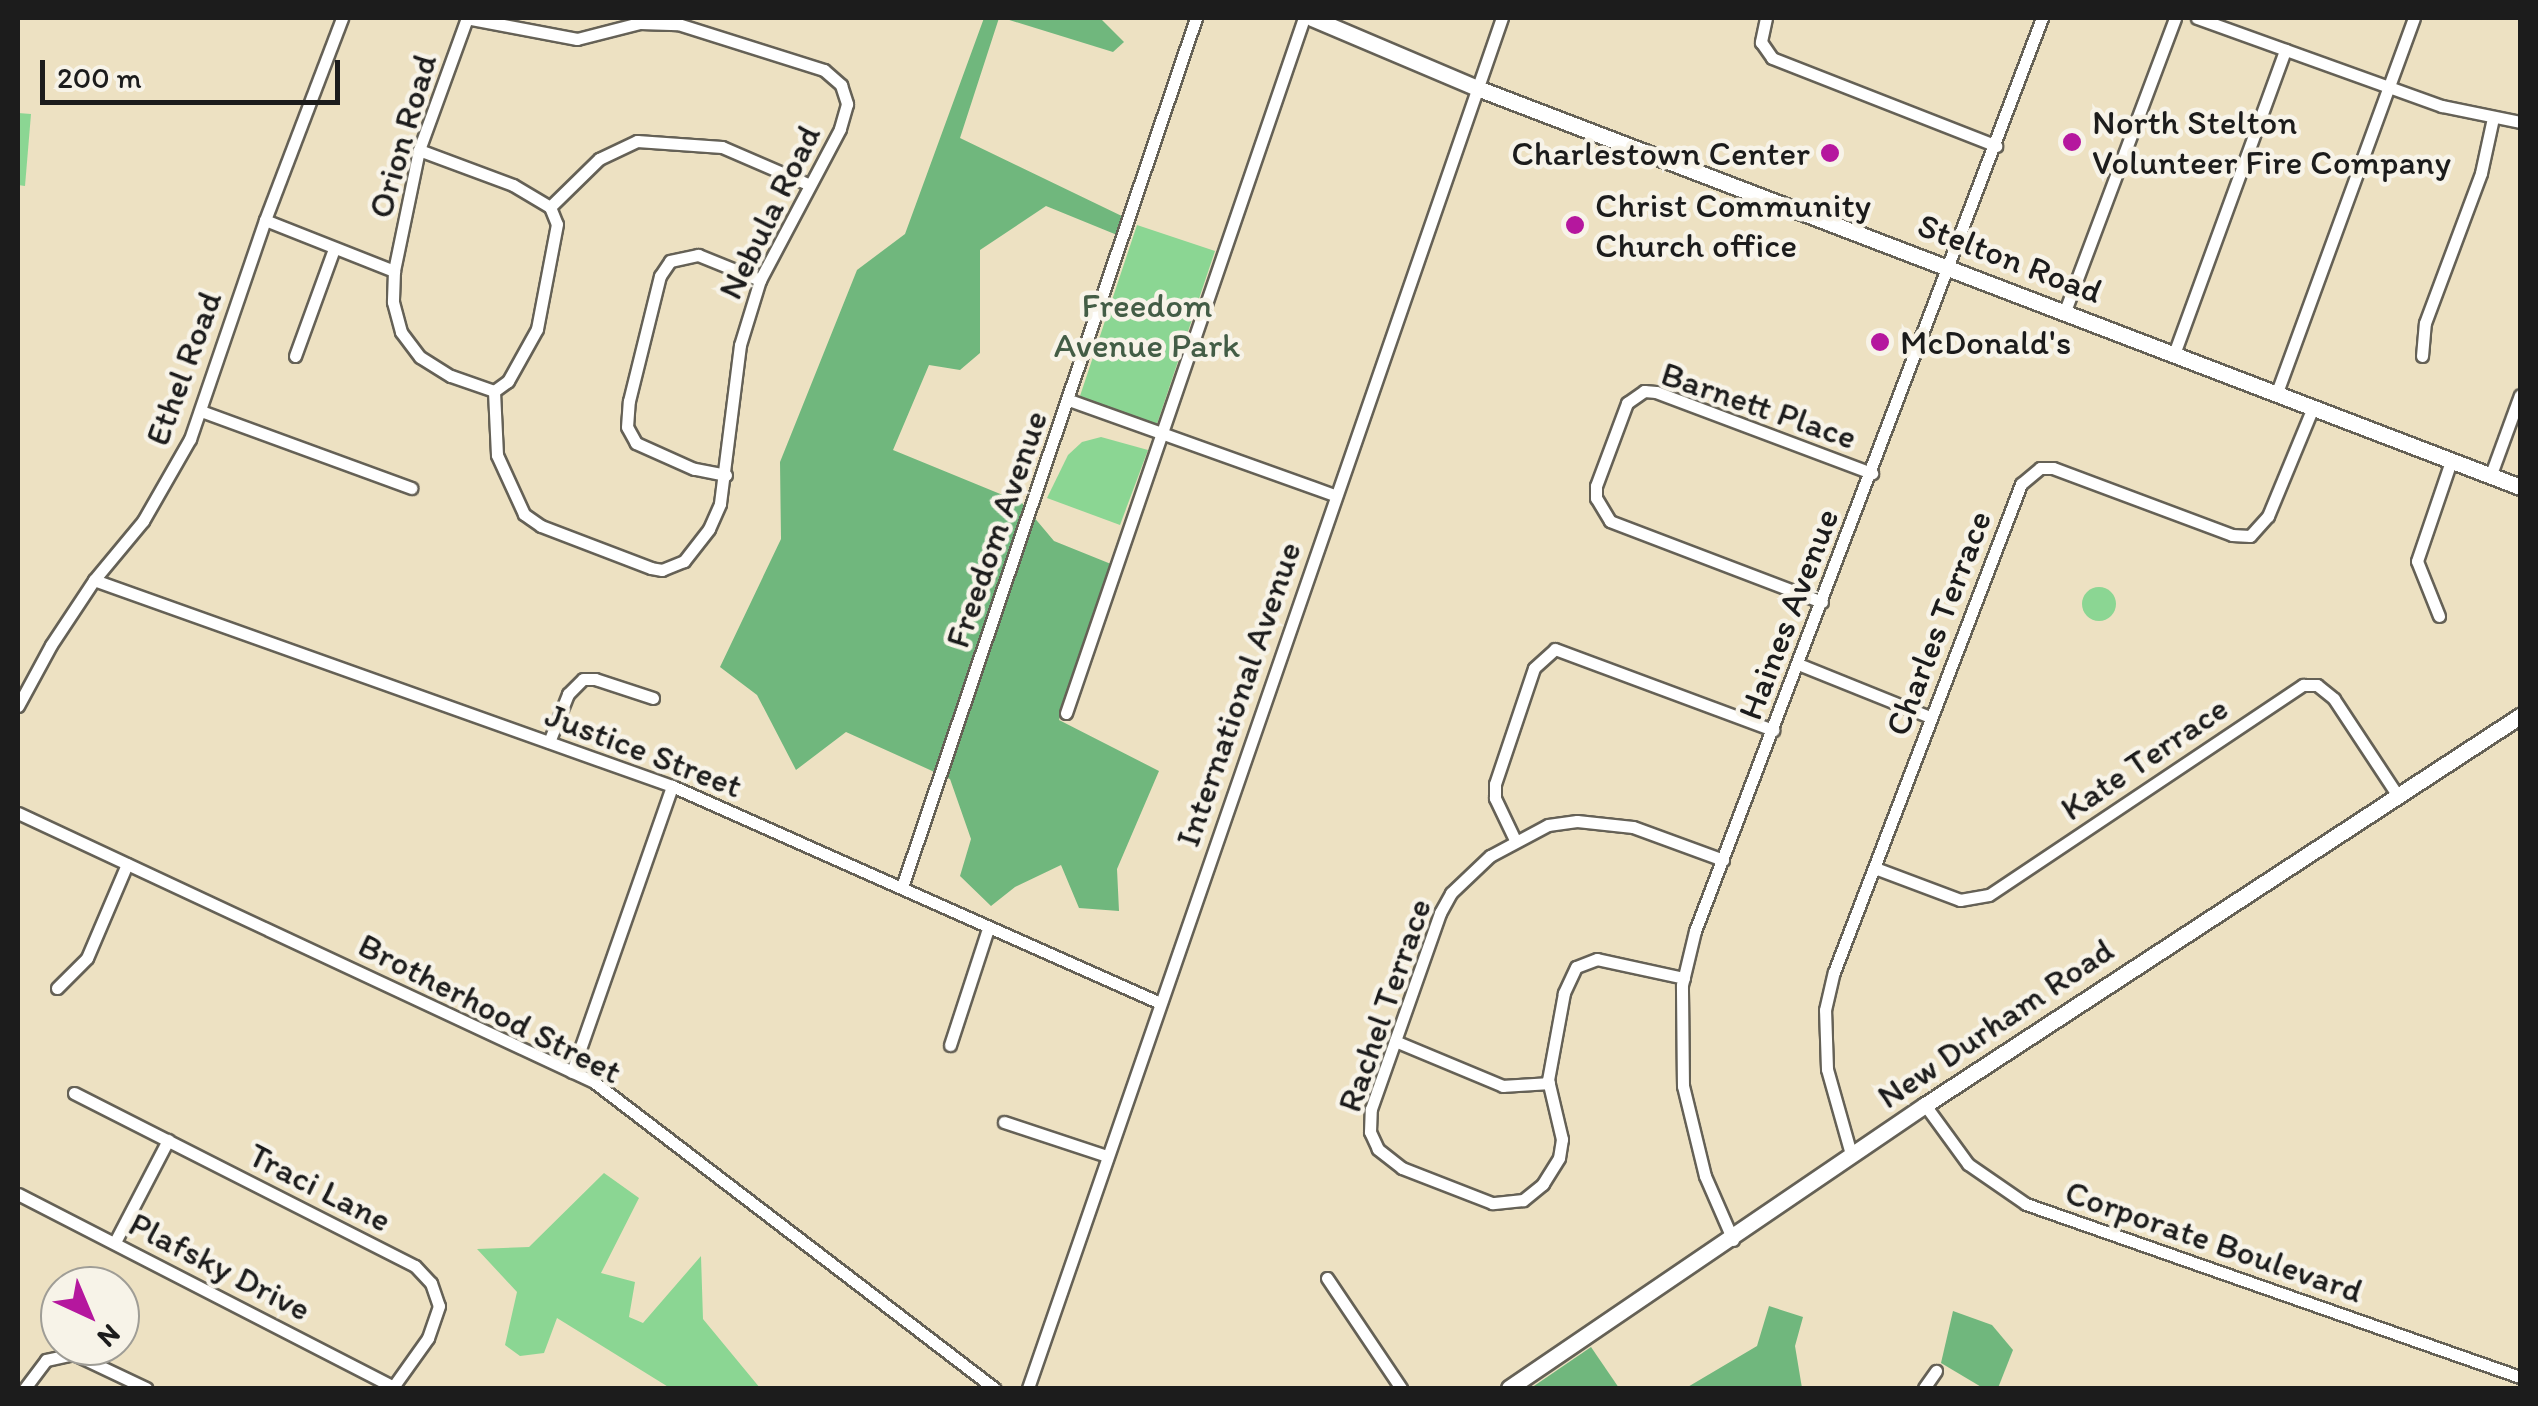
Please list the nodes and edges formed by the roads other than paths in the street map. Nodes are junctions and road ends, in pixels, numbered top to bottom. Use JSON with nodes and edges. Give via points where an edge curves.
{"nodes":[{"id":1,"x":342,"y":18,"type":"edge"},
{"id":2,"x":466,"y":18,"type":"edge"},
{"id":3,"x":1196,"y":18,"type":"edge"},
{"id":4,"x":1308,"y":18,"type":"edge"},
{"id":5,"x":1502,"y":18,"type":"edge"},
{"id":6,"x":1766,"y":18,"type":"edge"},
{"id":7,"x":2174,"y":18,"type":"edge"},
{"id":8,"x":2197,"y":18,"type":"edge"},
{"id":9,"x":2414,"y":18,"type":"edge"},
{"id":10,"x":2039,"y":19,"type":"edge"},
{"id":11,"x":2285,"y":50,"type":"junction"},
{"id":12,"x":2388,"y":86,"type":"junction"},
{"id":13,"x":1477,"y":88,"type":"junction"},
{"id":14,"x":2493,"y":118,"type":"junction"},
{"id":15,"x":2520,"y":122,"type":"edge"},
{"id":16,"x":1996,"y":146,"type":"junction"},
{"id":17,"x":419,"y":150,"type":"junction"},
{"id":18,"x":808,"y":184,"type":"junction"},
{"id":19,"x":550,"y":207,"type":"junction"},
{"id":20,"x":266,"y":220,"type":"junction"},
{"id":21,"x":334,"y":249,"type":"junction"},
{"id":22,"x":1951,"y":267,"type":"junction"},
{"id":23,"x":394,"y":271,"type":"junction"},
{"id":24,"x":760,"y":280,"type":"junction"},
{"id":25,"x":2065,"y":311,"type":"junction"},
{"id":26,"x":2174,"y":354,"type":"junction"},
{"id":27,"x":295,"y":356,"type":"dead end"},
{"id":28,"x":2422,"y":356,"type":"dead end"},
{"id":29,"x":494,"y":391,"type":"junction"},
{"id":30,"x":2276,"y":395,"type":"junction"},
{"id":31,"x":2520,"y":395,"type":"edge"},
{"id":32,"x":1069,"y":400,"type":"junction"},
{"id":33,"x":2312,"y":410,"type":"junction"},
{"id":34,"x":201,"y":411,"type":"junction"},
{"id":35,"x":1160,"y":432,"type":"junction"},
{"id":36,"x":2451,"y":461,"type":"junction"},
{"id":37,"x":1872,"y":473,"type":"junction"},
{"id":38,"x":726,"y":475,"type":"junction"},
{"id":39,"x":2490,"y":477,"type":"junction"},
{"id":40,"x":2520,"y":487,"type":"edge"},
{"id":41,"x":412,"y":488,"type":"dead end"},
{"id":42,"x":1335,"y":496,"type":"junction"},
{"id":43,"x":94,"y":580,"type":"junction"},
{"id":44,"x":1822,"y":602,"type":"junction"},
{"id":45,"x":2439,"y":616,"type":"dead end"},
{"id":46,"x":1798,"y":664,"type":"junction"},
{"id":47,"x":653,"y":698,"type":"dead end"},
{"id":48,"x":18,"y":706,"type":"edge"},
{"id":49,"x":1066,"y":713,"type":"dead end"},
{"id":50,"x":2520,"y":716,"type":"edge"},
{"id":51,"x":1930,"y":718,"type":"junction"},
{"id":52,"x":1773,"y":730,"type":"junction"},
{"id":53,"x":549,"y":742,"type":"junction"},
{"id":54,"x":672,"y":786,"type":"junction"},
{"id":55,"x":2398,"y":796,"type":"junction"},
{"id":56,"x":18,"y":813,"type":"edge"},
{"id":57,"x":1515,"y":840,"type":"junction"},
{"id":58,"x":1723,"y":860,"type":"junction"},
{"id":59,"x":127,"y":864,"type":"junction"},
{"id":60,"x":1875,"y":868,"type":"junction"},
{"id":61,"x":902,"y":887,"type":"junction"},
{"id":62,"x":988,"y":929,"type":"junction"},
{"id":63,"x":1684,"y":978,"type":"junction"},
{"id":64,"x":56,"y":988,"type":"dead end"},
{"id":65,"x":1160,"y":1003,"type":"junction"},
{"id":66,"x":1395,"y":1041,"type":"junction"},
{"id":67,"x":950,"y":1045,"type":"dead end"},
{"id":68,"x":572,"y":1072,"type":"junction"},
{"id":69,"x":1549,"y":1083,"type":"junction"},
{"id":70,"x":74,"y":1093,"type":"dead end"},
{"id":71,"x":1925,"y":1105,"type":"junction"},
{"id":72,"x":1004,"y":1122,"type":"dead end"},
{"id":73,"x":168,"y":1140,"type":"junction"},
{"id":74,"x":1851,"y":1154,"type":"junction"},
{"id":75,"x":1107,"y":1156,"type":"junction"},
{"id":76,"x":18,"y":1194,"type":"edge"},
{"id":77,"x":1733,"y":1240,"type":"junction"},
{"id":78,"x":115,"y":1242,"type":"junction"},
{"id":79,"x":1327,"y":1278,"type":"dead end"},
{"id":80,"x":1936,"y":1371,"type":"dead end"},
{"id":81,"x":2520,"y":1377,"type":"edge"},
{"id":82,"x":26,"y":1388,"type":"edge"},
{"id":83,"x":146,"y":1388,"type":"edge"},
{"id":84,"x":394,"y":1388,"type":"edge"},
{"id":85,"x":994,"y":1388,"type":"edge"},
{"id":86,"x":1028,"y":1388,"type":"edge"},
{"id":87,"x":1401,"y":1388,"type":"edge"},
{"id":88,"x":1509,"y":1388,"type":"edge"},
{"id":89,"x":1924,"y":1388,"type":"edge"}],
"edges":[{"from":1,"to":20,"type":"street","name":"Ethel Road"},
{"from":2,"to":17,"type":"street","name":"Orion Road"},
{"from":2,"to":18,"type":"street","name":"Nebula Road","via":[[577,39],[640,23],[678,24],[824,70],[845,94],[846,116]]},
{"from":3,"to":32,"type":"street","name":"Freedom Avenue"},
{"from":4,"to":13,"type":"main road","name":"Stelton Road"},
{"from":4,"to":35,"type":"street"},
{"from":5,"to":13,"type":"street","name":"International Avenue"},
{"from":6,"to":16,"type":"street","via":[[1761,42],[1772,58]]},
{"from":7,"to":25,"type":"street"},
{"from":8,"to":11,"type":"street"},
{"from":9,"to":12,"type":"street"},
{"from":10,"to":16,"type":"street","name":"Haines Avenue"},
{"from":11,"to":12,"type":"street"},
{"from":11,"to":26,"type":"street"},
{"from":12,"to":14,"type":"street"},
{"from":12,"to":30,"type":"street"},
{"from":13,"to":22,"type":"main road","name":"Stelton Road"},
{"from":13,"to":42,"type":"street","name":"International Avenue"},
{"from":14,"to":15,"type":"street"},
{"from":14,"to":28,"type":"street","via":[[2481,172],[2425,323]]},
{"from":16,"to":22,"type":"street","name":"Haines Avenue"},
{"from":17,"to":19,"type":"street","via":[[493,176]]},
{"from":17,"to":23,"type":"street","name":"Orion Road"},
{"from":18,"to":19,"type":"street","via":[[722,147],[637,141],[599,159]]},
{"from":18,"to":24,"type":"street","name":"Nebula Road"},
{"from":19,"to":29,"type":"street","via":[[557,236],[542,314],[508,382]]},
{"from":20,"to":21,"type":"street"},
{"from":20,"to":34,"type":"street","name":"Ethel Road"},
{"from":21,"to":23,"type":"street"},
{"from":21,"to":27,"type":"street"},
{"from":22,"to":25,"type":"main road","name":"Stelton Road"},
{"from":22,"to":37,"type":"street","name":"Haines Avenue"},
{"from":23,"to":29,"type":"street","name":"Orion Road","via":[[396,318],[409,346],[432,366]]},
{"from":24,"to":38,"type":"street","name":"Nebula Road","via":[[740,345]]},
{"from":24,"to":38,"type":"street","via":[[698,255],[670,261],[660,276],[629,402],[626,428],[636,443]]},
{"from":25,"to":26,"type":"main road","name":"Stelton Road"},
{"from":26,"to":30,"type":"main road","name":"Stelton Road"},
{"from":29,"to":38,"type":"street","name":"Nebula Road","via":[[497,454],[524,514],[651,568],[672,568],[694,552],[716,515]]},
{"from":30,"to":33,"type":"main road","name":"Stelton Road"},
{"from":31,"to":39,"type":"street"},
{"from":32,"to":35,"type":"street"},
{"from":32,"to":61,"type":"street","name":"Freedom Avenue"},
{"from":33,"to":36,"type":"main road","name":"Stelton Road"},
{"from":33,"to":51,"type":"street","name":"Charles Terrace","via":[[2268,516],[2244,538],[2053,468],[2030,473]]},
{"from":34,"to":41,"type":"street"},
{"from":34,"to":43,"type":"street","name":"Ethel Road","via":[[143,521]]},
{"from":35,"to":42,"type":"street"},
{"from":35,"to":49,"type":"street"},
{"from":36,"to":39,"type":"main road","name":"Stelton Road"},
{"from":36,"to":45,"type":"street","via":[[2417,561]]},
{"from":37,"to":44,"type":"street","name":"Haines Avenue"},
{"from":37,"to":44,"type":"street","name":"Barnett Place","via":[[1656,392],[1628,402],[1596,486],[1610,521]]},
{"from":39,"to":40,"type":"main road","name":"Stelton Road"},
{"from":42,"to":65,"type":"street","name":"International Avenue"},
{"from":43,"to":48,"type":"street","name":"Ethel Road"},
{"from":43,"to":53,"type":"street","name":"Justice Street"},
{"from":44,"to":46,"type":"street","name":"Haines Avenue"},
{"from":46,"to":51,"type":"street"},
{"from":46,"to":52,"type":"street","name":"Haines Avenue"},
{"from":47,"to":53,"type":"street","via":[[583,679],[568,694]]},
{"from":50,"to":55,"type":"main road","name":"New Durham Road"},
{"from":51,"to":60,"type":"street","name":"Charles Terrace"},
{"from":52,"to":57,"type":"street","via":[[1555,649],[1534,668],[1495,784]]},
{"from":52,"to":58,"type":"street","name":"Haines Avenue"},
{"from":53,"to":54,"type":"street","name":"Justice Street"},
{"from":54,"to":61,"type":"street","name":"Justice Street"},
{"from":54,"to":68,"type":"street"},
{"from":55,"to":60,"type":"street","name":"Kate Terrace","via":[[2334,700],[2317,685],[2303,685],[1988,895],[1960,900]]},
{"from":55,"to":71,"type":"main road","name":"New Durham Road"},
{"from":56,"to":59,"type":"street","name":"Brotherhood Street"},
{"from":57,"to":58,"type":"street","name":"Rachel Terrace","via":[[1548,825],[1606,823]]},
{"from":57,"to":66,"type":"street","name":"Rachel Terrace","via":[[1451,894]]},
{"from":58,"to":63,"type":"street","name":"Haines Avenue"},
{"from":59,"to":64,"type":"street","via":[[87,958]]},
{"from":59,"to":68,"type":"street","name":"Brotherhood Street"},
{"from":60,"to":74,"type":"street","name":"Charles Terrace","via":[[1825,1010],[1826,1070]]},
{"from":61,"to":62,"type":"street","name":"Justice Street"},
{"from":62,"to":65,"type":"street","name":"Justice Street"},
{"from":62,"to":67,"type":"street"},
{"from":63,"to":69,"type":"street","name":"Rachel Terrace","via":[[1598,959],[1576,968],[1564,993]]},
{"from":63,"to":77,"type":"street","name":"Haines Avenue","via":[[1683,1086],[1705,1176]]},
{"from":65,"to":75,"type":"street","name":"International Avenue"},
{"from":66,"to":69,"type":"street","via":[[1503,1086]]},
{"from":66,"to":69,"type":"street","name":"Rachel Terrace","via":[[1371,1109],[1378,1149],[1402,1168],[1492,1204],[1532,1195],[1559,1158],[1562,1139]]},
{"from":68,"to":85,"type":"street","name":"Brotherhood Street","via":[[594,1082]]},
{"from":70,"to":73,"type":"street","name":"Traci Lane"},
{"from":71,"to":74,"type":"main road","name":"New Durham Road"},
{"from":71,"to":81,"type":"street","name":"Corporate Boulevard","via":[[1968,1164],[2026,1204]]},
{"from":72,"to":75,"type":"street"},
{"from":73,"to":78,"type":"street"},
{"from":73,"to":84,"type":"street","name":"Traci Lane","via":[[415,1266],[431,1283],[439,1306],[435,1324]]},
{"from":74,"to":77,"type":"main road","name":"New Durham Road"},
{"from":75,"to":86,"type":"street","name":"International Avenue"},
{"from":76,"to":78,"type":"street","name":"Plafsky Drive"},
{"from":77,"to":88,"type":"main road","name":"New Durham Road"},
{"from":78,"to":84,"type":"street","name":"Plafsky Drive"},
{"from":79,"to":87,"type":"street"},
{"from":80,"to":89,"type":"street"},
{"from":82,"to":83,"type":"street","via":[[46,1360],[74,1354]]}]}
